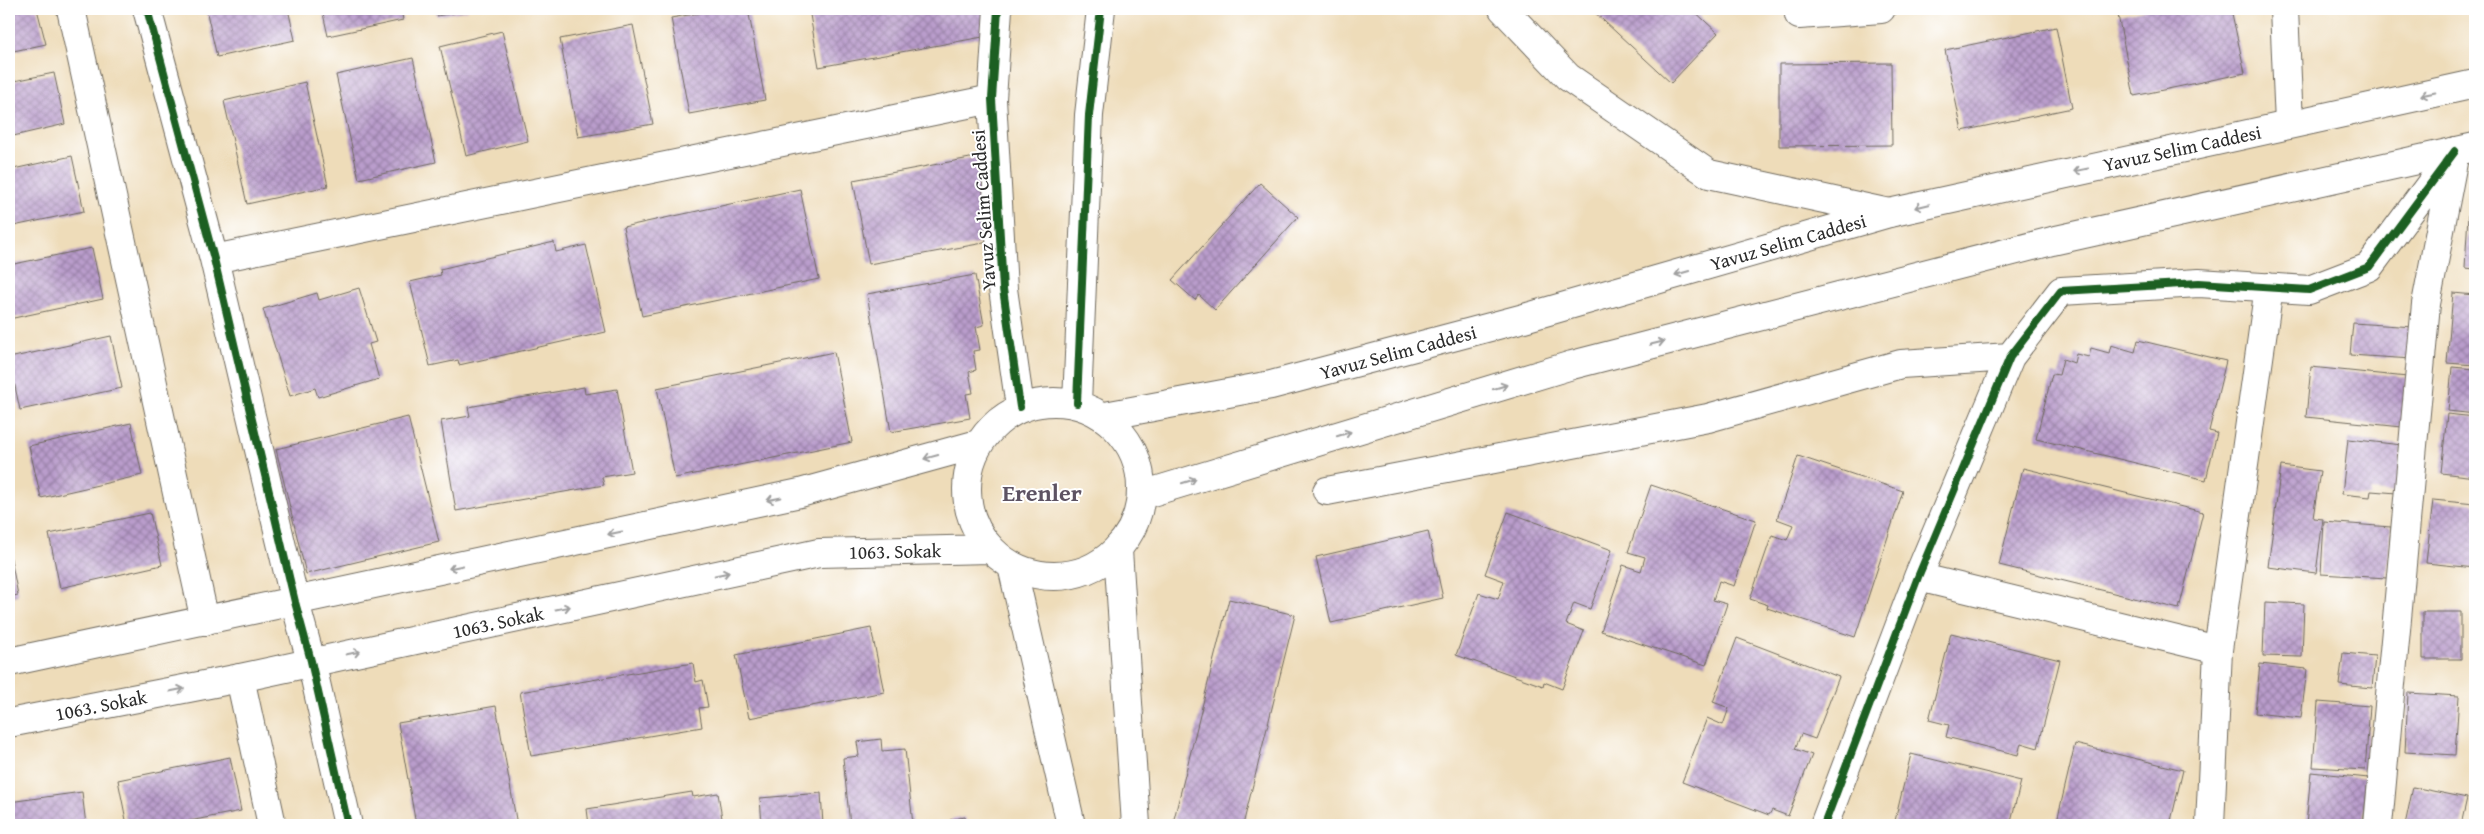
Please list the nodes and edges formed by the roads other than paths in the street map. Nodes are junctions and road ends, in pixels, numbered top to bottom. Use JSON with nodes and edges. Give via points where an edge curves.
{"nodes":[{"id":1,"x":71,"y":9,"type":"edge"},
{"id":2,"x":147,"y":9,"type":"edge"},
{"id":3,"x":998,"y":9,"type":"edge"},
{"id":4,"x":1101,"y":9,"type":"edge"},
{"id":5,"x":1503,"y":9,"type":"edge"},
{"id":6,"x":1881,"y":9,"type":"edge"},
{"id":7,"x":2284,"y":9,"type":"edge"},
{"id":8,"x":1799,"y":15,"type":"dead end"},
{"id":9,"x":2475,"y":84,"type":"edge"},
{"id":10,"x":992,"y":99,"type":"junction"},
{"id":11,"x":2289,"y":124,"type":"junction"},
{"id":12,"x":2465,"y":149,"type":"edge"},
{"id":13,"x":1888,"y":213,"type":"junction"},
{"id":14,"x":214,"y":260,"type":"junction"},
{"id":15,"x":2269,"y":288,"type":"junction"},
{"id":16,"x":2010,"y":358,"type":"junction"},
{"id":17,"x":1078,"y":403,"type":"junction"},
{"id":18,"x":1020,"y":407,"type":"junction"},
{"id":19,"x":1105,"y":416,"type":"junction"},
{"id":20,"x":978,"y":444,"type":"junction"},
{"id":21,"x":1327,"y":491,"type":"dead end"},
{"id":22,"x":1142,"y":495,"type":"junction"},
{"id":23,"x":990,"y":549,"type":"junction"},
{"id":24,"x":1118,"y":550,"type":"junction"},
{"id":25,"x":1012,"y":566,"type":"junction"},
{"id":26,"x":1918,"y":577,"type":"junction"},
{"id":27,"x":294,"y":602,"type":"junction"},
{"id":28,"x":205,"y":622,"type":"junction"},
{"id":29,"x":2218,"y":650,"type":"junction"},
{"id":30,"x":9,"y":662,"type":"edge"},
{"id":31,"x":311,"y":662,"type":"junction"},
{"id":32,"x":240,"y":678,"type":"junction"},
{"id":33,"x":9,"y":722,"type":"edge"},
{"id":34,"x":272,"y":825,"type":"edge"},
{"id":35,"x":348,"y":825,"type":"edge"},
{"id":36,"x":1071,"y":825,"type":"edge"},
{"id":37,"x":1136,"y":825,"type":"edge"},
{"id":38,"x":1824,"y":825,"type":"edge"},
{"id":39,"x":2210,"y":825,"type":"edge"},
{"id":40,"x":2378,"y":825,"type":"edge"}],
"edges":[{"from":1,"to":28,"type":"street"},
{"from":2,"to":14,"type":"street"},
{"from":3,"to":10,"type":"street","name":"Yavuz Selim Caddesi"},
{"from":4,"to":17,"type":"street","via":[[1089,115]]},
{"from":5,"to":13,"type":"street","via":[[1568,77],[1710,174]]},
{"from":6,"to":8,"type":"street"},
{"from":7,"to":11,"type":"street"},
{"from":9,"to":11,"type":"street","name":"Yavuz Selim Caddesi","one_way":true},
{"from":10,"to":14,"type":"street"},
{"from":10,"to":18,"type":"street","name":"Yavuz Selim Caddesi","via":[[1003,289]]},
{"from":11,"to":13,"type":"street","name":"Yavuz Selim Caddesi","one_way":true},
{"from":12,"to":15,"type":"street","via":[[2369,267],[2309,290]]},
{"from":22,"to":12,"type":"street","one_way":true,"via":[[1572,365],[2052,241]]},
{"from":12,"to":40,"type":"street","via":[[2426,304]]},
{"from":13,"to":19,"type":"street","name":"Yavuz Selim Caddesi","one_way":true,"via":[[1524,318],[1271,386]]},
{"from":14,"to":27,"type":"street"},
{"from":15,"to":16,"type":"street","via":[[2199,283],[2061,292]]},
{"from":15,"to":29,"type":"street"},
{"from":16,"to":21,"type":"street","via":[[1901,364],[1708,418]]},
{"from":16,"to":26,"type":"street"},
{"from":17,"to":18,"type":"street","via":[[1047,401]]},
{"from":17,"to":19,"type":"street"},
{"from":18,"to":20,"type":"street","via":[[996,422]]},
{"from":19,"to":22,"type":"street","via":[[1130,444],[1139,465]]},
{"from":20,"to":23,"type":"street","via":[[968,470],[966,498],[974,525]]},
{"from":20,"to":27,"type":"street","one_way":true,"via":[[800,493]]},
{"from":22,"to":24,"type":"street","via":[[1135,525]]},
{"from":23,"to":25,"type":"street"},
{"from":31,"to":23,"type":"street","name":"1063. Sokak","one_way":true,"via":[[819,553]]},
{"from":24,"to":25,"type":"street","via":[[1093,567],[1066,576],[1038,575]]},
{"from":24,"to":37,"type":"street"},
{"from":25,"to":36,"type":"street"},
{"from":26,"to":29,"type":"street"},
{"from":26,"to":38,"type":"street"},
{"from":27,"to":28,"type":"street"},
{"from":27,"to":31,"type":"street"},
{"from":28,"to":30,"type":"street"},
{"from":29,"to":39,"type":"street"},
{"from":31,"to":32,"type":"street","name":"1063. Sokak"},
{"from":31,"to":35,"type":"street"},
{"from":33,"to":32,"type":"street","name":"1063. Sokak","one_way":true},
{"from":32,"to":34,"type":"street"}]}
